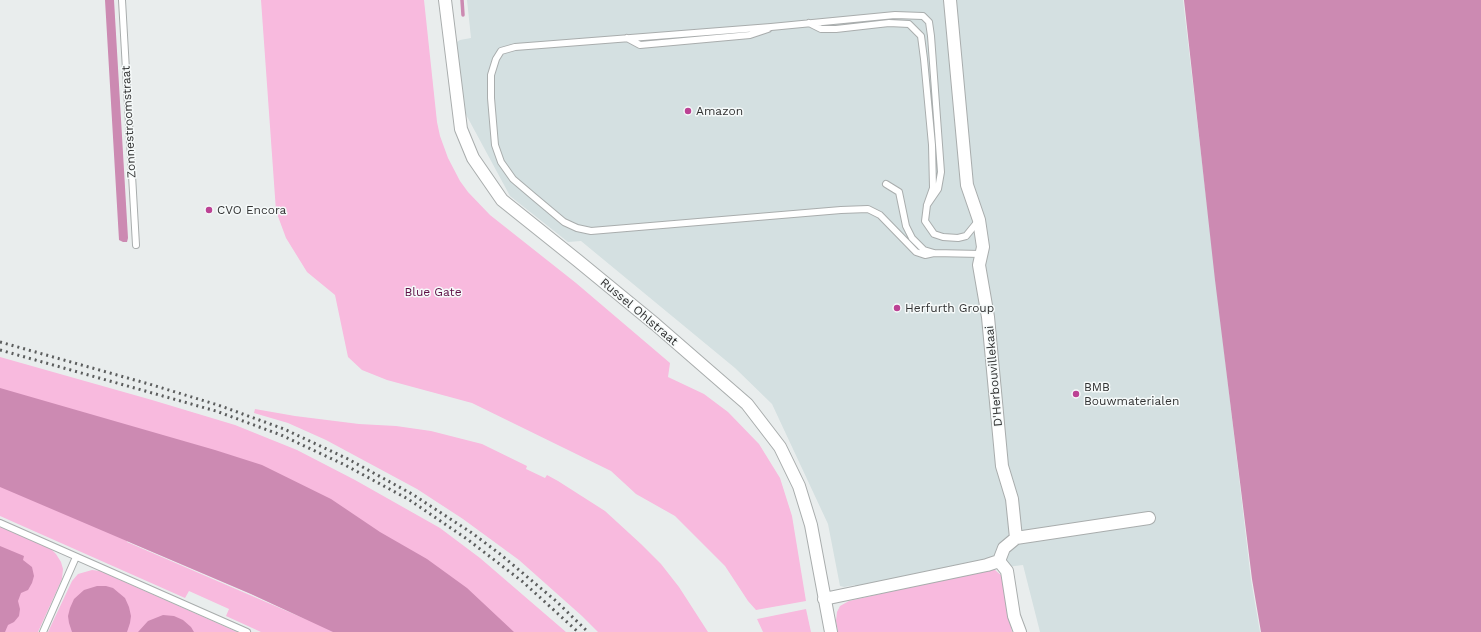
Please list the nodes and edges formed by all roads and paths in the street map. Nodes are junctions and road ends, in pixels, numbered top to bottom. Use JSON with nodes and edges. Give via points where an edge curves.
{"nodes":[{"id":1,"x":122,"y":0,"type":"edge"},
{"id":2,"x":445,"y":0,"type":"edge"},
{"id":3,"x":950,"y":0,"type":"edge"},
{"id":4,"x":809,"y":23,"type":"junction"},
{"id":5,"x":886,"y":184,"type":"dead end"},
{"id":6,"x":927,"y":205,"type":"junction"},
{"id":7,"x":979,"y":220,"type":"junction"},
{"id":8,"x":136,"y":245,"type":"dead end"},
{"id":9,"x":934,"y":253,"type":"junction"},
{"id":10,"x":980,"y":259,"type":"junction"},
{"id":11,"x":1149,"y":518,"type":"dead end"},
{"id":12,"x":0,"y":523,"type":"edge"},
{"id":13,"x":1016,"y":538,"type":"junction"},
{"id":14,"x":76,"y":556,"type":"junction"},
{"id":15,"x":999,"y":561,"type":"junction"},
{"id":16,"x":824,"y":599,"type":"junction"},
{"id":17,"x":43,"y":632,"type":"edge"},
{"id":18,"x":247,"y":632,"type":"edge"},
{"id":19,"x":831,"y":632,"type":"edge"},
{"id":20,"x":1020,"y":632,"type":"edge"}],
"edges":[{"from":1,"to":8,"type":"lane","name":"Zonnestroomstraat"},
{"from":2,"to":16,"type":"street","name":"Russel Ohlstraat","via":[[461,129],[473,158],[502,200],[643,314],[747,404],[780,446],[799,486],[811,525]]},
{"from":3,"to":7,"type":"street","name":"D'Herbouvillekaai","via":[[967,185]]},
{"from":4,"to":6,"type":"lane","via":[[821,29],[889,23],[909,24],[920,36],[932,145],[933,188]]},
{"from":4,"to":6,"type":"lane","via":[[910,15],[923,16],[929,22],[941,172],[938,189]]},
{"from":4,"to":9,"type":"lane","via":[[515,47],[501,51],[491,75],[495,145],[501,162],[513,179],[564,222],[591,231],[868,209],[880,215],[916,252],[925,255]]},
{"from":5,"to":9,"type":"lane","via":[[899,192],[906,226],[912,238],[924,250]]},
{"from":6,"to":7,"type":"lane","via":[[925,220],[934,234],[943,237],[966,236]]},
{"from":7,"to":10,"type":"street","name":"D'Herbouvillekaai","via":[[983,247]]},
{"from":9,"to":10,"type":"lane"},
{"from":10,"to":13,"type":"street","name":"D'Herbouvillekaai","via":[[1002,466],[1012,499]]},
{"from":11,"to":13,"type":"street"},
{"from":12,"to":14,"type":"lane"},
{"from":13,"to":15,"type":"street","via":[[1004,548]]},
{"from":14,"to":17,"type":"lane"},
{"from":14,"to":18,"type":"lane"},
{"from":15,"to":16,"type":"street"},
{"from":15,"to":20,"type":"street","via":[[1007,571],[1014,616]]},
{"from":16,"to":19,"type":"street","name":"Russel Ohlstraat"}]}
